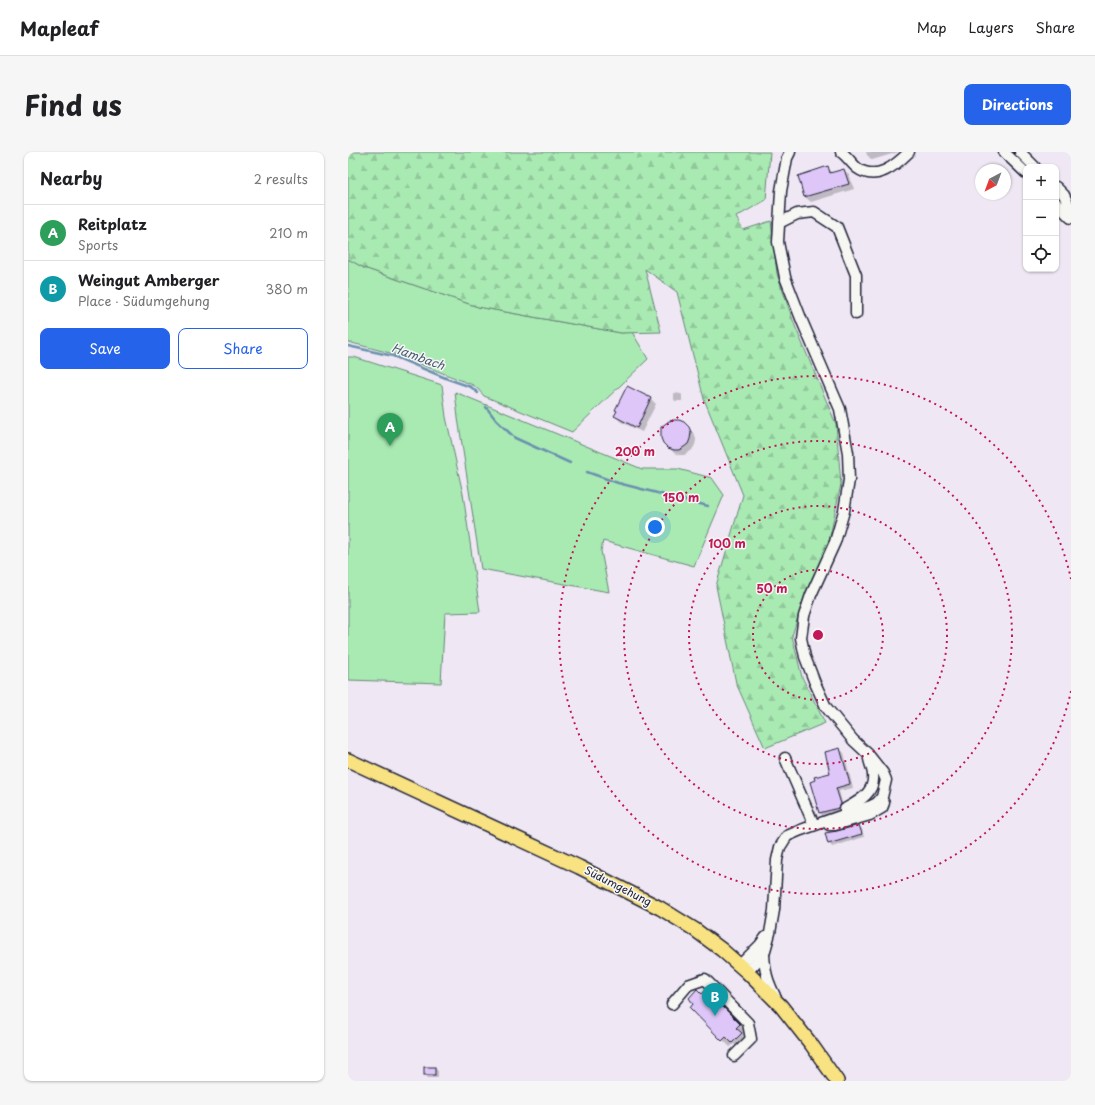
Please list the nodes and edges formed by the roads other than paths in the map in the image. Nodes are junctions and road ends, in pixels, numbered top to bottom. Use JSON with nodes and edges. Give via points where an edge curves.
{"nodes":[{"id":1,"x":790,"y":152,"type":"edge"},
{"id":2,"x":841,"y":152,"type":"edge"},
{"id":3,"x":909,"y":152,"type":"edge"},
{"id":4,"x":1004,"y":152,"type":"edge"},
{"id":5,"x":1020,"y":152,"type":"edge"},
{"id":6,"x":1032,"y":164,"type":"edge"},
{"id":7,"x":1023,"y":170,"type":"edge"},
{"id":8,"x":1059,"y":190,"type":"edge"},
{"id":9,"x":1059,"y":206,"type":"edge"},
{"id":10,"x":1071,"y":210,"type":"edge"},
{"id":11,"x":1071,"y":218,"type":"edge"},
{"id":12,"x":779,"y":223,"type":"junction"},
{"id":13,"x":856,"y":314,"type":"dead end"},
{"id":14,"x":785,"y":758,"type":"dead end"},
{"id":15,"x":866,"y":759,"type":"junction"},
{"id":16,"x":348,"y":760,"type":"edge"},
{"id":17,"x":817,"y":824,"type":"junction"},
{"id":18,"x":770,"y":933,"type":"junction"},
{"id":19,"x":764,"y":954,"type":"junction"},
{"id":20,"x":743,"y":969,"type":"junction"},
{"id":21,"x":672,"y":1004,"type":"dead end"},
{"id":22,"x":780,"y":1006,"type":"junction"},
{"id":23,"x":734,"y":1056,"type":"dead end"},
{"id":24,"x":837,"y":1081,"type":"edge"}],
"edges":[{"from":1,"to":12,"type":"street","via":[[781,191]]},
{"from":2,"to":3,"type":"street","via":[[857,168],[868,173],[885,171]]},
{"from":4,"to":7,"type":"street"},
{"from":5,"to":6,"type":"street"},
{"from":8,"to":10,"type":"street"},
{"from":9,"to":11,"type":"street"},
{"from":12,"to":13,"type":"street","via":[[797,214],[814,212],[837,227],[856,275]]},
{"from":12,"to":15,"type":"street","via":[[778,242],[785,276],[840,409],[848,453],[849,480],[844,511],[835,542],[810,595],[801,638],[805,657],[826,707]]},
{"from":14,"to":17,"type":"street"},
{"from":15,"to":17,"type":"street","via":[[873,774],[871,789],[860,801]]},
{"from":15,"to":17,"type":"street","via":[[883,773],[886,780],[882,798],[877,803]]},
{"from":16,"to":20,"type":"main road","name":"Südumgehung","via":[[660,908],[713,943]]},
{"from":17,"to":18,"type":"street","via":[[787,836],[780,847]]},
{"from":18,"to":19,"type":"street"},
{"from":18,"to":20,"type":"street"},
{"from":19,"to":20,"type":"street"},
{"from":19,"to":22,"type":"street","via":[[768,982]]},
{"from":20,"to":22,"type":"main road","name":"Südumgehung"},
{"from":21,"to":23,"type":"street","via":[[688,985],[704,979],[748,1024],[751,1039]]},
{"from":22,"to":24,"type":"main road","name":"Südumgehung"}]}
